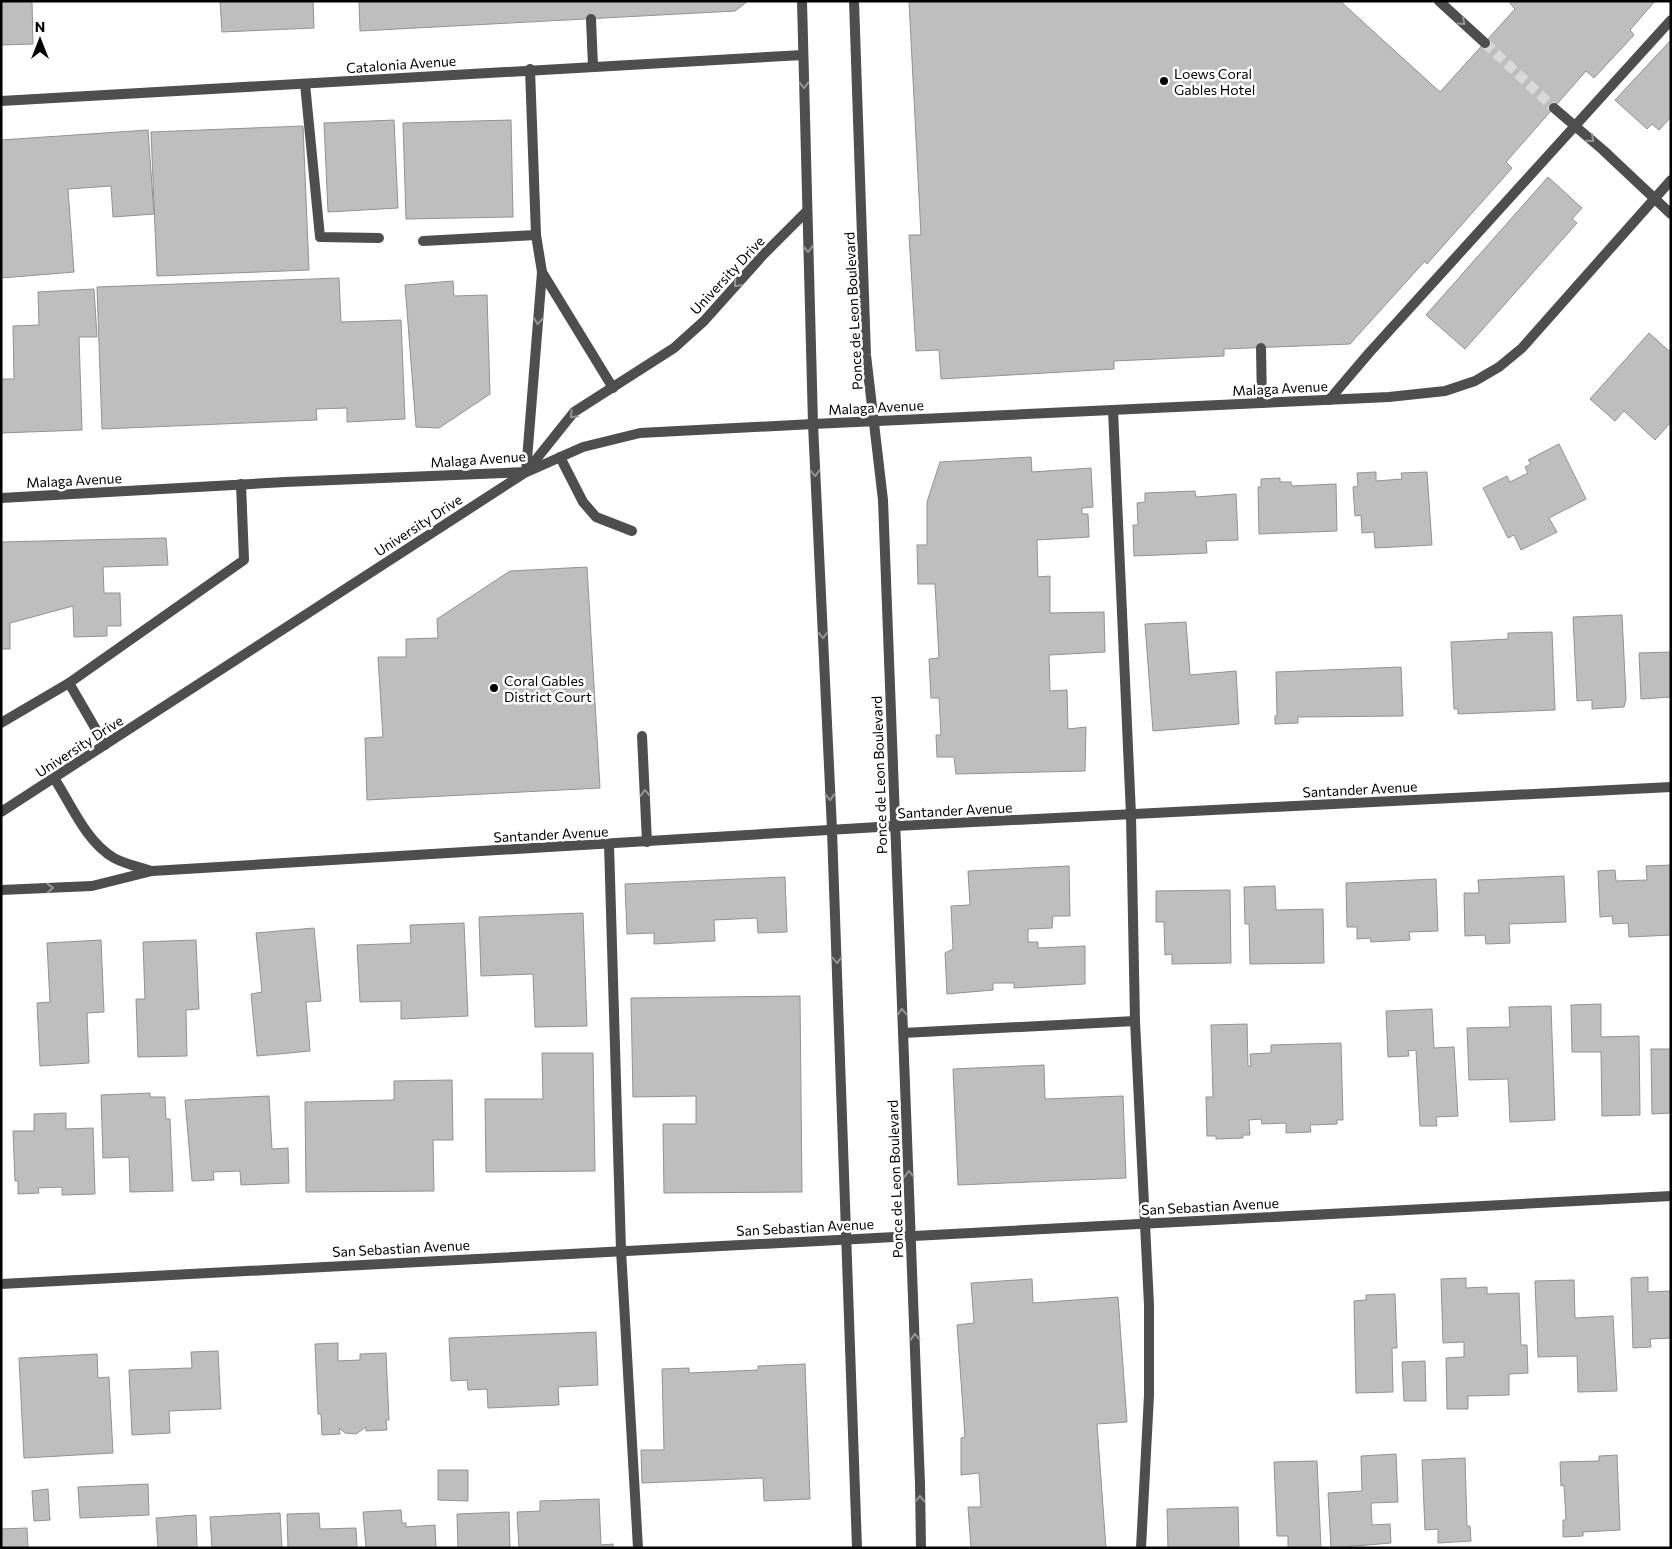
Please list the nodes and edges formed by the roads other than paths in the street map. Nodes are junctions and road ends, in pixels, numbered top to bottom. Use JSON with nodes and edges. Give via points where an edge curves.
{"nodes":[{"id":1,"x":802,"y":1,"type":"edge"},
{"id":2,"x":854,"y":1,"type":"edge"},
{"id":3,"x":1438,"y":1,"type":"edge"},
{"id":4,"x":591,"y":19,"type":"dead end"},
{"id":5,"x":1671,"y":20,"type":"edge"},
{"id":6,"x":1485,"y":43,"type":"tunnel mouth"},
{"id":7,"x":803,"y":55,"type":"junction"},
{"id":8,"x":593,"y":66,"type":"junction"},
{"id":9,"x":530,"y":69,"type":"junction"},
{"id":10,"x":305,"y":84,"type":"junction"},
{"id":11,"x":1,"y":101,"type":"edge"},
{"id":12,"x":1554,"y":108,"type":"tunnel mouth"},
{"id":13,"x":1576,"y":126,"type":"junction"},
{"id":14,"x":1671,"y":180,"type":"edge"},
{"id":15,"x":1655,"y":198,"type":"junction"},
{"id":16,"x":807,"y":211,"type":"junction"},
{"id":17,"x":1671,"y":214,"type":"edge"},
{"id":18,"x":536,"y":235,"type":"junction"},
{"id":19,"x":379,"y":238,"type":"dead end"},
{"id":20,"x":423,"y":242,"type":"dead end"},
{"id":21,"x":542,"y":272,"type":"junction"},
{"id":22,"x":1261,"y":348,"type":"dead end"},
{"id":23,"x":613,"y":388,"type":"junction"},
{"id":24,"x":1329,"y":400,"type":"junction"},
{"id":25,"x":1262,"y":403,"type":"junction"},
{"id":26,"x":1113,"y":410,"type":"junction"},
{"id":27,"x":873,"y":421,"type":"junction"},
{"id":28,"x":813,"y":424,"type":"junction"},
{"id":29,"x":560,"y":457,"type":"junction"},
{"id":30,"x":526,"y":472,"type":"junction"},
{"id":31,"x":241,"y":484,"type":"junction"},
{"id":32,"x":1,"y":498,"type":"edge"},
{"id":33,"x":632,"y":532,"type":"dead end"},
{"id":34,"x":69,"y":683,"type":"junction"},
{"id":35,"x":1,"y":723,"type":"edge"},
{"id":36,"x":642,"y":736,"type":"dead end"},
{"id":37,"x":105,"y":744,"type":"junction"},
{"id":38,"x":54,"y":778,"type":"junction"},
{"id":39,"x":1671,"y":787,"type":"edge"},
{"id":40,"x":1,"y":812,"type":"edge"},
{"id":41,"x":1131,"y":815,"type":"junction"},
{"id":42,"x":895,"y":826,"type":"junction"},
{"id":43,"x":832,"y":830,"type":"junction"},
{"id":44,"x":647,"y":842,"type":"junction"},
{"id":45,"x":609,"y":844,"type":"junction"},
{"id":46,"x":152,"y":871,"type":"junction"},
{"id":47,"x":1,"y":890,"type":"edge"},
{"id":48,"x":1135,"y":1021,"type":"junction"},
{"id":49,"x":903,"y":1033,"type":"junction"},
{"id":50,"x":1671,"y":1196,"type":"edge"},
{"id":51,"x":1145,"y":1223,"type":"junction"},
{"id":52,"x":911,"y":1235,"type":"junction"},
{"id":53,"x":847,"y":1239,"type":"junction"},
{"id":54,"x":621,"y":1250,"type":"junction"},
{"id":55,"x":1,"y":1284,"type":"edge"},
{"id":56,"x":638,"y":1548,"type":"edge"},
{"id":57,"x":857,"y":1548,"type":"edge"},
{"id":58,"x":921,"y":1548,"type":"edge"},
{"id":59,"x":1141,"y":1548,"type":"edge"}],
"edges":[{"from":1,"to":7,"type":"street"},
{"from":2,"to":27,"type":"street","name":"Ponce de Leon Boulevard","via":[[866,355]]},
{"from":3,"to":6,"type":"street","one_way":true},
{"from":4,"to":8,"type":"street"},
{"from":5,"to":13,"type":"street"},
{"from":7,"to":8,"type":"street","name":"Catalonia Avenue"},
{"from":7,"to":16,"type":"street","one_way":true},
{"from":8,"to":9,"type":"street","name":"Catalonia Avenue"},
{"from":9,"to":10,"type":"street","name":"Catalonia Avenue"},
{"from":9,"to":18,"type":"street"},
{"from":10,"to":11,"type":"street","name":"Catalonia Avenue"},
{"from":10,"to":19,"type":"street","via":[[320,237]]},
{"from":12,"to":13,"type":"street"},
{"from":13,"to":15,"type":"street","one_way":true},
{"from":13,"to":24,"type":"street"},
{"from":14,"to":15,"type":"street","name":"Malaga Avenue"},
{"from":15,"to":17,"type":"street"},
{"from":15,"to":24,"type":"street","name":"Malaga Avenue","via":[[1522,348],[1499,367],[1475,381],[1436,393]]},
{"from":16,"to":23,"type":"street","name":"University Drive","one_way":true,"via":[[704,321],[674,348]]},
{"from":16,"to":28,"type":"street","one_way":true},
{"from":18,"to":20,"type":"street"},
{"from":18,"to":21,"type":"street"},
{"from":21,"to":23,"type":"street"},
{"from":21,"to":30,"type":"street","one_way":true},
{"from":22,"to":25,"type":"street"},
{"from":23,"to":30,"type":"street","name":"University Drive","one_way":true,"via":[[574,412]]},
{"from":24,"to":25,"type":"street","name":"Malaga Avenue"},
{"from":25,"to":26,"type":"street","name":"Malaga Avenue"},
{"from":26,"to":27,"type":"street","name":"Malaga Avenue"},
{"from":26,"to":41,"type":"street"},
{"from":27,"to":28,"type":"street","name":"Malaga Avenue"},
{"from":27,"to":42,"type":"street","name":"Ponce de Leon Boulevard","via":[[883,500]]},
{"from":28,"to":29,"type":"street","name":"Malaga Avenue","via":[[640,433],[601,442]]},
{"from":28,"to":43,"type":"street","one_way":true},
{"from":29,"to":30,"type":"street","name":"Malaga Avenue"},
{"from":29,"to":33,"type":"street","via":[[583,502],[596,516]]},
{"from":30,"to":31,"type":"street","name":"Malaga Avenue"},
{"from":30,"to":37,"type":"street","name":"University Drive"},
{"from":31,"to":32,"type":"street","name":"Malaga Avenue"},
{"from":31,"to":34,"type":"street","via":[[244,560]]},
{"from":34,"to":35,"type":"street"},
{"from":34,"to":37,"type":"street"},
{"from":44,"to":36,"type":"street","one_way":true},
{"from":37,"to":38,"type":"street","name":"University Drive"},
{"from":38,"to":40,"type":"street","name":"University Drive"},
{"from":38,"to":46,"type":"street","name":"Santander Avenue","via":[[91,838],[102,849],[114,858]]},
{"from":39,"to":41,"type":"street","name":"Santander Avenue"},
{"from":41,"to":42,"type":"street","name":"Santander Avenue"},
{"from":41,"to":48,"type":"street"},
{"from":42,"to":43,"type":"street","name":"Santander Avenue"},
{"from":49,"to":42,"type":"street","name":"Ponce de Leon Boulevard","one_way":true},
{"from":43,"to":44,"type":"street","name":"Santander Avenue"},
{"from":43,"to":53,"type":"street","one_way":true},
{"from":44,"to":45,"type":"street","name":"Santander Avenue"},
{"from":45,"to":46,"type":"street","name":"Santander Avenue"},
{"from":45,"to":54,"type":"street"},
{"from":47,"to":46,"type":"street","name":"Santander Avenue","one_way":true,"via":[[92,886]]},
{"from":48,"to":49,"type":"street"},
{"from":48,"to":51,"type":"street"},
{"from":52,"to":49,"type":"street","name":"Ponce de Leon Boulevard","one_way":true},
{"from":50,"to":51,"type":"street","name":"San Sebastian Avenue"},
{"from":51,"to":52,"type":"street","name":"San Sebastian Avenue"},
{"from":51,"to":59,"type":"street","via":[[1149,1395]]},
{"from":52,"to":53,"type":"street","name":"San Sebastian Avenue"},
{"from":58,"to":52,"type":"street","name":"Ponce de Leon Boulevard","one_way":true},
{"from":53,"to":54,"type":"street","name":"San Sebastian Avenue"},
{"from":53,"to":57,"type":"street"},
{"from":54,"to":55,"type":"street","name":"San Sebastian Avenue"},
{"from":54,"to":56,"type":"street"}]}
